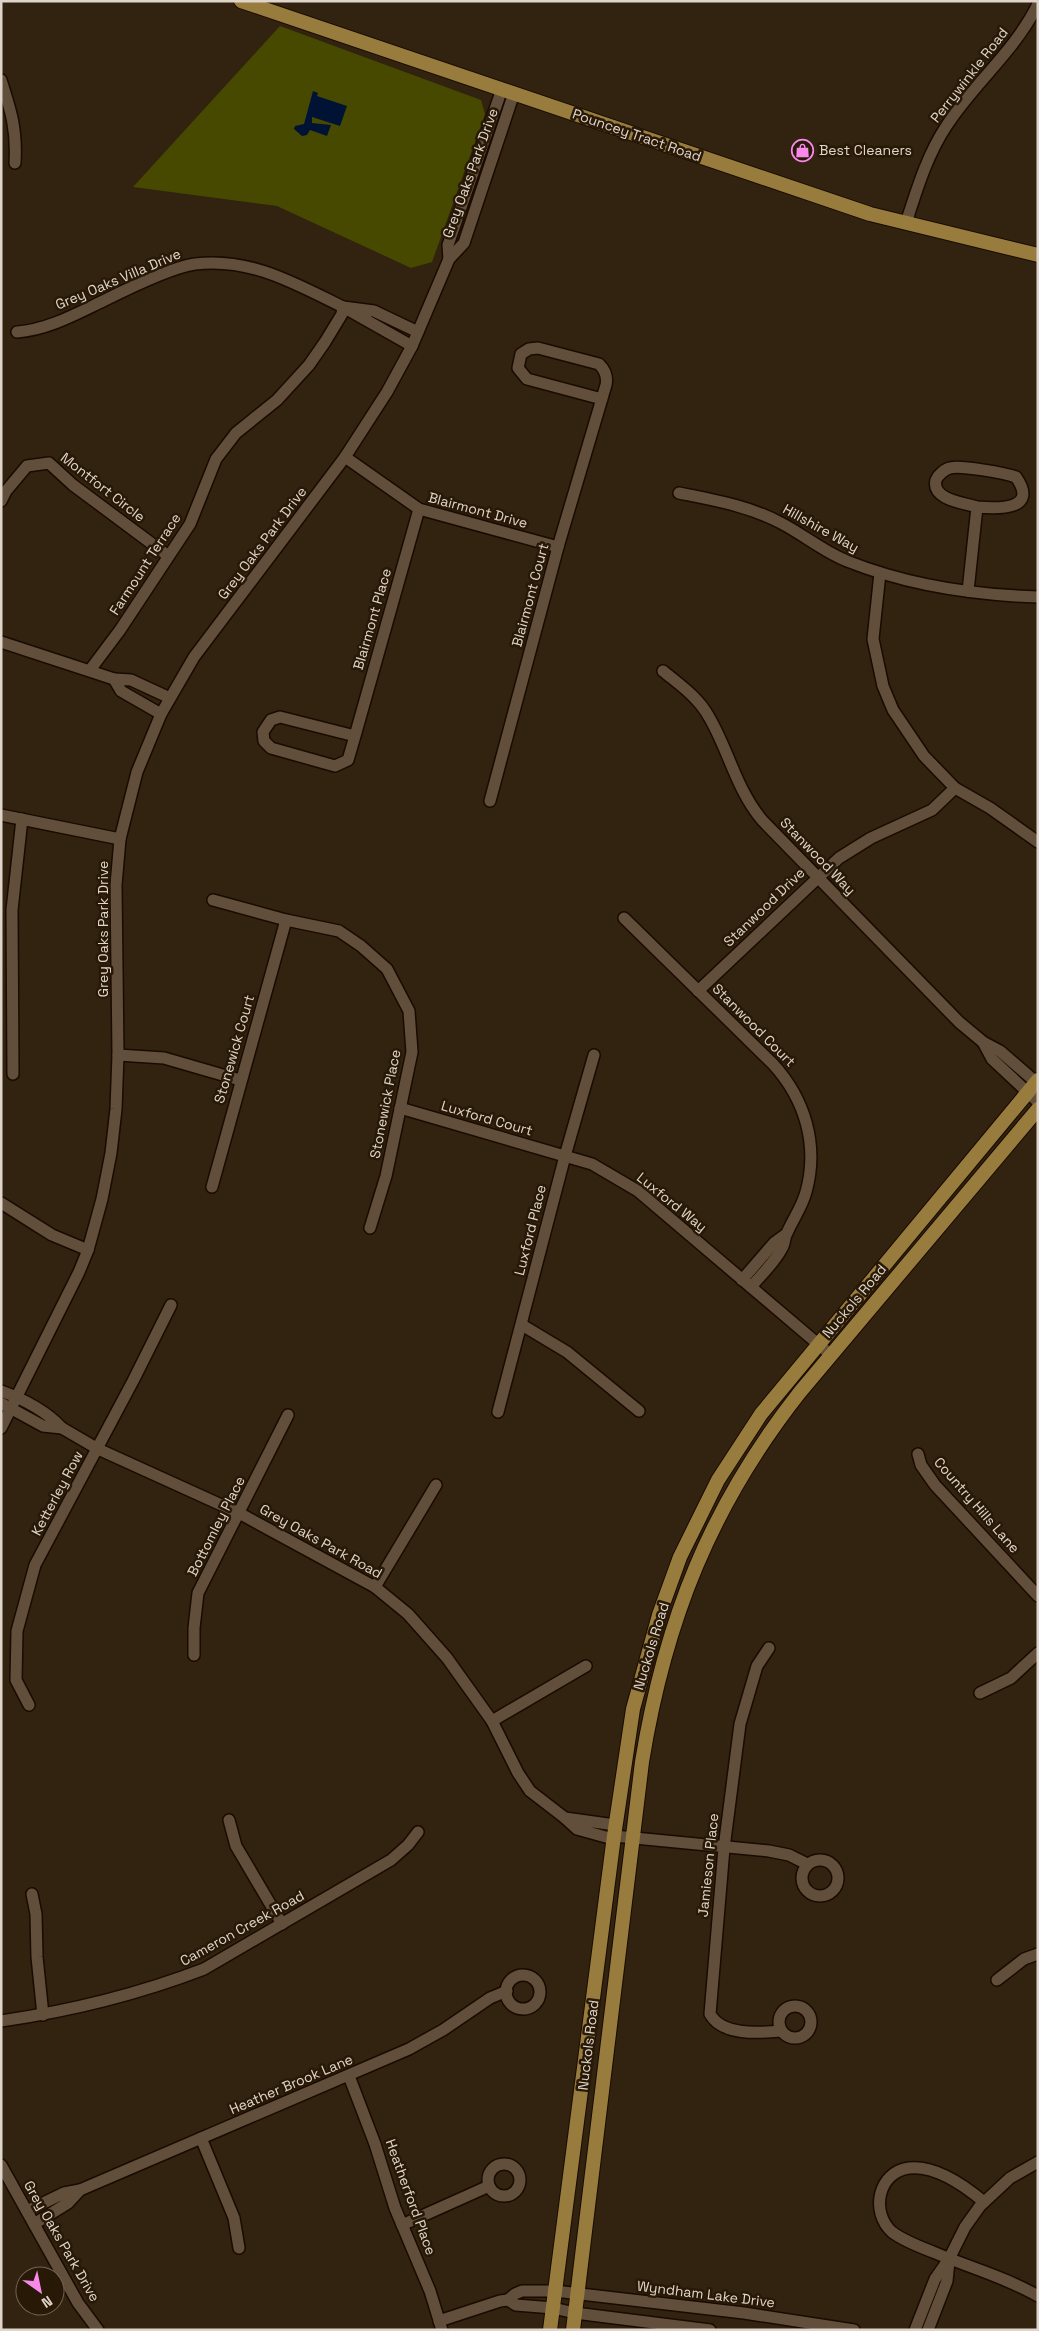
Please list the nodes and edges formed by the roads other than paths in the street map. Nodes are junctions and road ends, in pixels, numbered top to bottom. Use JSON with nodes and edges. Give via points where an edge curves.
{"nodes":[{"id":1,"x":241,"y":1,"type":"edge"},
{"id":2,"x":1038,"y":4,"type":"edge"},
{"id":3,"x":1,"y":80,"type":"edge"},
{"id":4,"x":508,"y":91,"type":"junction"},
{"id":5,"x":15,"y":163,"type":"dead end"},
{"id":6,"x":906,"y":223,"type":"junction"},
{"id":7,"x":1038,"y":255,"type":"edge"},
{"id":8,"x":343,"y":307,"type":"junction"},
{"id":9,"x":17,"y":332,"type":"dead end"},
{"id":10,"x":418,"y":332,"type":"junction"},
{"id":11,"x":412,"y":346,"type":"junction"},
{"id":12,"x":602,"y":399,"type":"junction"},
{"id":13,"x":345,"y":457,"type":"junction"},
{"id":14,"x":679,"y":493,"type":"dead end"},
{"id":15,"x":1,"y":501,"type":"edge"},
{"id":16,"x":977,"y":507,"type":"junction"},
{"id":17,"x":418,"y":509,"type":"junction"},
{"id":18,"x":558,"y":547,"type":"junction"},
{"id":19,"x":167,"y":555,"type":"junction"},
{"id":20,"x":880,"y":573,"type":"junction"},
{"id":21,"x":968,"y":591,"type":"junction"},
{"id":22,"x":1038,"y":597,"type":"edge"},
{"id":23,"x":1,"y":642,"type":"edge"},
{"id":24,"x":90,"y":670,"type":"junction"},
{"id":25,"x":663,"y":671,"type":"dead end"},
{"id":26,"x":114,"y":679,"type":"junction"},
{"id":27,"x":170,"y":698,"type":"junction"},
{"id":28,"x":161,"y":714,"type":"junction"},
{"id":29,"x":355,"y":736,"type":"junction"},
{"id":30,"x":955,"y":788,"type":"junction"},
{"id":31,"x":490,"y":801,"type":"dead end"},
{"id":32,"x":1,"y":815,"type":"edge"},
{"id":33,"x":22,"y":819,"type":"junction"},
{"id":34,"x":120,"y":839,"type":"junction"},
{"id":35,"x":1038,"y":842,"type":"edge"},
{"id":36,"x":818,"y":877,"type":"junction"},
{"id":37,"x":213,"y":900,"type":"dead end"},
{"id":38,"x":624,"y":918,"type":"dead end"},
{"id":39,"x":286,"y":920,"type":"junction"},
{"id":40,"x":698,"y":991,"type":"junction"},
{"id":41,"x":118,"y":1054,"type":"junction"},
{"id":42,"x":594,"y":1056,"type":"dead end"},
{"id":43,"x":13,"y":1074,"type":"dead end"},
{"id":44,"x":240,"y":1080,"type":"junction"},
{"id":45,"x":1035,"y":1088,"type":"edge"},
{"id":46,"x":400,"y":1108,"type":"junction"},
{"id":47,"x":1038,"y":1109,"type":"edge"},
{"id":48,"x":565,"y":1156,"type":"junction"},
{"id":49,"x":212,"y":1187,"type":"dead end"},
{"id":50,"x":1,"y":1203,"type":"edge"},
{"id":51,"x":370,"y":1228,"type":"dead end"},
{"id":52,"x":88,"y":1250,"type":"junction"},
{"id":53,"x":747,"y":1283,"type":"junction"},
{"id":54,"x":171,"y":1305,"type":"dead end"},
{"id":55,"x":522,"y":1325,"type":"junction"},
{"id":56,"x":818,"y":1343,"type":"junction"},
{"id":57,"x":831,"y":1355,"type":"junction"},
{"id":58,"x":1,"y":1391,"type":"edge"},
{"id":59,"x":10,"y":1403,"type":"edge"},
{"id":60,"x":639,"y":1411,"type":"dead end"},
{"id":61,"x":498,"y":1412,"type":"dead end"},
{"id":62,"x":288,"y":1416,"type":"dead end"},
{"id":63,"x":1,"y":1428,"type":"edge"},
{"id":64,"x":98,"y":1449,"type":"junction"},
{"id":65,"x":918,"y":1454,"type":"dead end"},
{"id":66,"x":436,"y":1485,"type":"dead end"},
{"id":67,"x":239,"y":1513,"type":"junction"},
{"id":68,"x":375,"y":1587,"type":"junction"},
{"id":69,"x":1038,"y":1596,"type":"edge"},
{"id":70,"x":769,"y":1648,"type":"dead end"},
{"id":71,"x":1038,"y":1654,"type":"edge"},
{"id":72,"x":194,"y":1656,"type":"dead end"},
{"id":73,"x":586,"y":1666,"type":"dead end"},
{"id":74,"x":980,"y":1693,"type":"dead end"},
{"id":75,"x":29,"y":1705,"type":"dead end"},
{"id":76,"x":492,"y":1721,"type":"junction"},
{"id":77,"x":229,"y":1820,"type":"dead end"},
{"id":78,"x":418,"y":1832,"type":"dead end"},
{"id":79,"x":614,"y":1833,"type":"junction"},
{"id":80,"x":632,"y":1839,"type":"junction"},
{"id":81,"x":724,"y":1848,"type":"junction"},
{"id":82,"x":808,"y":1864,"type":"dead end"},
{"id":83,"x":32,"y":1894,"type":"dead end"},
{"id":84,"x":282,"y":1924,"type":"junction"},
{"id":85,"x":1038,"y":1954,"type":"edge"},
{"id":86,"x":997,"y":1980,"type":"dead end"},
{"id":87,"x":507,"y":1990,"type":"dead end"},
{"id":88,"x":43,"y":2015,"type":"junction"},
{"id":89,"x":1,"y":2021,"type":"edge"},
{"id":90,"x":781,"y":2031,"type":"dead end"},
{"id":91,"x":349,"y":2076,"type":"junction"},
{"id":92,"x":201,"y":2138,"type":"junction"},
{"id":93,"x":1038,"y":2162,"type":"edge"},
{"id":94,"x":1,"y":2165,"type":"edge"},
{"id":95,"x":488,"y":2186,"type":"dead end"},
{"id":96,"x":80,"y":2190,"type":"junction"},
{"id":97,"x":984,"y":2202,"type":"junction"},
{"id":98,"x":27,"y":2211,"type":"junction"},
{"id":99,"x":34,"y":2224,"type":"junction"},
{"id":100,"x":402,"y":2225,"type":"junction"},
{"id":101,"x":239,"y":2248,"type":"dead end"},
{"id":102,"x":949,"y":2259,"type":"junction"},
{"id":103,"x":555,"y":2291,"type":"junction"},
{"id":104,"x":577,"y":2294,"type":"junction"},
{"id":105,"x":1038,"y":2296,"type":"edge"},
{"id":106,"x":508,"y":2300,"type":"junction"},
{"id":107,"x":553,"y":2308,"type":"junction"},
{"id":108,"x":575,"y":2313,"type":"junction"},
{"id":109,"x":440,"y":2325,"type":"edge"},
{"id":110,"x":98,"y":2330,"type":"edge"},
{"id":111,"x":550,"y":2330,"type":"edge"},
{"id":112,"x":573,"y":2330,"type":"edge"},
{"id":113,"x":710,"y":2330,"type":"edge"},
{"id":114,"x":854,"y":2330,"type":"edge"},
{"id":115,"x":915,"y":2330,"type":"edge"},
{"id":116,"x":928,"y":2330,"type":"edge"}],
"edges":[{"from":1,"to":4,"type":"main road","name":"Pouncey Tract Road"},
{"from":2,"to":6,"type":"street","name":"Perrywinkle Road","via":[[1012,46],[946,125],[928,160]]},
{"from":3,"to":5,"type":"street","via":[[15,125]]},
{"from":4,"to":6,"type":"main road","name":"Pouncey Tract Road","via":[[827,200]]},
{"from":4,"to":10,"type":"street","name":"Grey Oaks Park Drive","via":[[448,245],[449,259]]},
{"from":6,"to":7,"type":"main road","name":"Pouncey Tract Road"},
{"from":8,"to":9,"type":"street","name":"Grey Oaks Villa Drive","via":[[278,275],[238,264],[194,264],[57,321]]},
{"from":8,"to":10,"type":"street","name":"Grey Oaks Villa Drive","via":[[374,310]]},
{"from":8,"to":11,"type":"street","name":"Grey Oaks Villa Drive"},
{"from":8,"to":19,"type":"street","name":"Farmount Terrace","via":[[342,314],[309,365],[277,400],[236,433],[216,459],[190,524]]},
{"from":10,"to":11,"type":"street","name":"Grey Oaks Park Drive"},
{"from":11,"to":13,"type":"street","name":"Grey Oaks Park Drive"},
{"from":12,"to":12,"type":"street","name":"Blairmont Court","via":[[607,376],[599,364],[538,348],[525,351],[519,358],[520,372],[526,379]]},
{"from":12,"to":18,"type":"street","name":"Blairmont Court"},
{"from":13,"to":17,"type":"street","name":"Blairmont Drive"},
{"from":13,"to":27,"type":"street","name":"Grey Oaks Park Drive","via":[[194,657]]},
{"from":14,"to":20,"type":"street","name":"Hillshire Way","via":[[763,514],[836,556]]},
{"from":15,"to":19,"type":"street","name":"Montfort Circle","via":[[27,466],[49,463],[73,485]]},
{"from":16,"to":16,"type":"street","via":[[941,495],[936,489],[939,475],[951,467],[966,468],[1016,476],[1022,485],[1023,494],[1011,508]]},
{"from":16,"to":21,"type":"street"},
{"from":17,"to":18,"type":"street","name":"Blairmont Drive"},
{"from":17,"to":29,"type":"street","name":"Blairmont Place"},
{"from":18,"to":31,"type":"street","name":"Blairmont Court"},
{"from":19,"to":24,"type":"street","name":"Farmount Terrace","via":[[120,630]]},
{"from":20,"to":21,"type":"street","name":"Hillshire Way"},
{"from":20,"to":30,"type":"street","via":[[873,639],[883,686],[909,736]]},
{"from":21,"to":22,"type":"street","name":"Hillshire Way"},
{"from":23,"to":24,"type":"street"},
{"from":24,"to":26,"type":"street"},
{"from":25,"to":36,"type":"street","name":"Stanwood Way","via":[[691,694],[710,717],[752,809]]},
{"from":26,"to":27,"type":"street","via":[[131,680]]},
{"from":26,"to":28,"type":"street","via":[[121,691]]},
{"from":27,"to":28,"type":"street","name":"Grey Oaks Park Drive"},
{"from":28,"to":34,"type":"street","name":"Grey Oaks Park Drive","via":[[138,772]]},
{"from":29,"to":29,"type":"street","name":"Blairmont Place","via":[[280,717],[271,720],[263,732],[264,741],[271,748],[335,766],[348,760]]},
{"from":30,"to":35,"type":"street"},
{"from":30,"to":36,"type":"street","name":"Stanwood Drive","via":[[932,810],[852,848]]},
{"from":32,"to":33,"type":"street"},
{"from":33,"to":34,"type":"street"},
{"from":33,"to":43,"type":"street","via":[[12,910]]},
{"from":34,"to":41,"type":"street","name":"Grey Oaks Park Drive","via":[[116,885]]},
{"from":36,"to":40,"type":"street","name":"Stanwood Drive"},
{"from":36,"to":45,"type":"street","name":"Stanwood Way","via":[[959,1022],[1000,1052]]},
{"from":37,"to":39,"type":"street","name":"Stonewick Place"},
{"from":38,"to":40,"type":"street","name":"Stanwood Court"},
{"from":39,"to":44,"type":"street","name":"Stonewick Court"},
{"from":39,"to":46,"type":"street","name":"Stonewick Place","via":[[339,931],[387,969],[408,1011],[412,1044]]},
{"from":40,"to":53,"type":"street","name":"Stanwood Court","via":[[781,1072],[796,1095],[810,1140],[810,1177],[799,1210],[785,1236],[774,1243]]},
{"from":41,"to":44,"type":"street","via":[[164,1058]]},
{"from":41,"to":52,"type":"street","name":"Grey Oaks Park Drive","via":[[111,1152]]},
{"from":42,"to":48,"type":"street","name":"Luxford Place"},
{"from":44,"to":49,"type":"street","name":"Stonewick Court"},
{"from":45,"to":56,"type":"main road","name":"Nuckols Road"},
{"from":46,"to":48,"type":"street","name":"Luxford Court"},
{"from":46,"to":51,"type":"street","name":"Stonewick Place","via":[[386,1176]]},
{"from":47,"to":57,"type":"main road","name":"Nuckols Road"},
{"from":48,"to":53,"type":"street","name":"Luxford Way","via":[[592,1164],[638,1191]]},
{"from":48,"to":55,"type":"street","name":"Luxford Place"},
{"from":50,"to":52,"type":"street","via":[[52,1235]]},
{"from":52,"to":59,"type":"street","name":"Grey Oaks Park Drive"},
{"from":53,"to":56,"type":"street","name":"Luxford Way","via":[[771,1295]]},
{"from":54,"to":64,"type":"street","name":"Ketterley Row"},
{"from":55,"to":60,"type":"street","via":[[567,1352]]},
{"from":55,"to":61,"type":"street","name":"Luxford Place"},
{"from":56,"to":57,"type":"street","name":"Luxford Way"},
{"from":56,"to":79,"type":"main road","name":"Nuckols Road","via":[[744,1438],[718,1480],[680,1557],[640,1677]]},
{"from":57,"to":80,"type":"main road","name":"Nuckols Road","via":[[788,1407],[753,1457],[718,1516],[699,1560],[676,1619],[654,1697]]},
{"from":58,"to":59,"type":"street","name":"Grey Oaks Park Road"},
{"from":59,"to":63,"type":"street","name":"Grey Oaks Park Drive"},
{"from":59,"to":64,"type":"street","name":"Grey Oaks Park Road","via":[[52,1418],[62,1428]]},
{"from":62,"to":67,"type":"street","name":"Bottomley Place"},
{"from":64,"to":67,"type":"street","name":"Grey Oaks Park Road"},
{"from":64,"to":75,"type":"street","name":"Ketterley Row","via":[[32,1574],[17,1631],[16,1680]]},
{"from":65,"to":69,"type":"street","name":"Country Hills Lane","via":[[921,1465],[935,1485]]},
{"from":66,"to":68,"type":"street"},
{"from":67,"to":68,"type":"street","name":"Grey Oaks Park Road"},
{"from":67,"to":72,"type":"street","name":"Bottomley Place","via":[[198,1593]]},
{"from":68,"to":76,"type":"street","name":"Grey Oaks Park Road","via":[[408,1614],[448,1658]]},
{"from":70,"to":81,"type":"street","name":"Jamieson Place","via":[[757,1666],[740,1724]]},
{"from":71,"to":74,"type":"street","via":[[1011,1678]]},
{"from":73,"to":76,"type":"street"},
{"from":76,"to":79,"type":"street","name":"Grey Oaks Park Road","via":[[530,1790],[565,1818]]},
{"from":77,"to":84,"type":"street","via":[[236,1846]]},
{"from":78,"to":84,"type":"street","name":"Cameron Creek Road","via":[[391,1860]]},
{"from":79,"to":80,"type":"street","name":"Grey Oaks Park Road"},
{"from":79,"to":103,"type":"main road","name":"Nuckols Road"},
{"from":80,"to":81,"type":"street","name":"Grey Oaks Park Road"},
{"from":80,"to":104,"type":"main road","name":"Nuckols Road"},
{"from":81,"to":82,"type":"street","name":"Grey Oaks Park Road","via":[[789,1855]]},
{"from":81,"to":90,"type":"street","name":"Jamieson Place","via":[[710,2014],[714,2022],[725,2028]]},
{"from":83,"to":88,"type":"street"},
{"from":84,"to":88,"type":"street","name":"Cameron Creek Road","via":[[204,1969]]},
{"from":85,"to":86,"type":"street","via":[[1024,1959]]},
{"from":87,"to":91,"type":"street","name":"Heather Brook Lane","via":[[409,2049]]},
{"from":88,"to":89,"type":"street","name":"Cameron Creek Road"},
{"from":91,"to":92,"type":"street","name":"Heather Brook Lane"},
{"from":91,"to":100,"type":"street","name":"Heatherford Place","via":[[376,2144]]},
{"from":92,"to":96,"type":"street","name":"Heather Brook Lane"},
{"from":92,"to":101,"type":"street","via":[[234,2218]]},
{"from":93,"to":97,"type":"street","via":[[1010,2178]]},
{"from":94,"to":98,"type":"street","name":"Grey Oaks Park Drive"},
{"from":95,"to":100,"type":"street"},
{"from":96,"to":98,"type":"street","name":"Heather Brook Lane","via":[[64,2193]]},
{"from":96,"to":99,"type":"street","via":[[68,2204]]},
{"from":97,"to":102,"type":"street","via":[[965,2227]]},
{"from":97,"to":102,"type":"street","via":[[961,2183],[922,2169],[910,2168],[896,2173],[883,2186],[879,2201],[883,2221],[893,2232]]},
{"from":98,"to":99,"type":"street","name":"Grey Oaks Park Drive"},
{"from":99,"to":110,"type":"street","name":"Grey Oaks Park Drive","via":[[78,2304]]},
{"from":100,"to":109,"type":"street","name":"Heatherford Place"},
{"from":102,"to":105,"type":"street"},
{"from":102,"to":115,"type":"street","via":[[935,2279]]},
{"from":102,"to":116,"type":"street","via":[[947,2281]]},
{"from":103,"to":104,"type":"street","name":"Wyndham Lake Drive"},
{"from":103,"to":106,"type":"street","name":"Wyndham Lake Drive","via":[[522,2291]]},
{"from":103,"to":107,"type":"main road","name":"Nuckols Road"},
{"from":104,"to":108,"type":"main road","name":"Nuckols Road"},
{"from":104,"to":114,"type":"street","name":"Wyndham Lake Drive","via":[[744,2312]]},
{"from":106,"to":107,"type":"street","via":[[516,2305]]},
{"from":106,"to":109,"type":"street","name":"Wyndham Lake Drive"},
{"from":107,"to":108,"type":"street"},
{"from":107,"to":111,"type":"main road","name":"Nuckols Road"},
{"from":108,"to":112,"type":"main road","name":"Nuckols Road"},
{"from":108,"to":113,"type":"street"}]}
